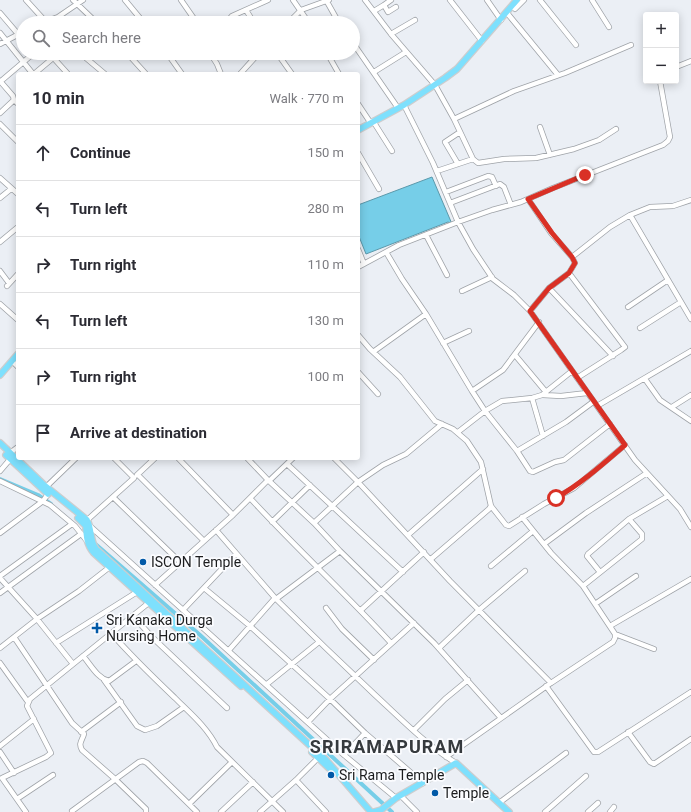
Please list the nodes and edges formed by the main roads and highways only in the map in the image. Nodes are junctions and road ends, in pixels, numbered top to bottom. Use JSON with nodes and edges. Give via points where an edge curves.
{"nodes":[{"id":1,"x":517,"y":0,"type":"edge"},
{"id":2,"x":360,"y":129,"type":"edge"},
{"id":3,"x":16,"y":356,"type":"edge"},
{"id":4,"x":0,"y":375,"type":"edge"},
{"id":5,"x":0,"y":444,"type":"edge"},
{"id":6,"x":0,"y":449,"type":"edge"},
{"id":7,"x":13,"y":457,"type":"edge"},
{"id":8,"x":16,"y":460,"type":"edge"},
{"id":9,"x":88,"y":526,"type":"junction"},
{"id":10,"x":111,"y":566,"type":"junction"},
{"id":11,"x":151,"y":602,"type":"junction"},
{"id":12,"x":319,"y":756,"type":"junction"},
{"id":13,"x":367,"y":812,"type":"edge"},
{"id":14,"x":373,"y":812,"type":"edge"},
{"id":15,"x":509,"y":812,"type":"edge"}],
"edges":[{"from":1,"to":2,"type":"main road","via":[[457,69],[404,105]]},
{"from":3,"to":4,"type":"main road"},
{"from":5,"to":7,"type":"main road"},
{"from":6,"to":7,"type":"main road"},
{"from":7,"to":9,"type":"main road","via":[[48,494]]},
{"from":8,"to":9,"type":"main road"},
{"from":9,"to":10,"type":"main road","via":[[88,541]]},
{"from":10,"to":11,"type":"main road"},
{"from":10,"to":11,"type":"main road"},
{"from":11,"to":12,"type":"main road"},
{"from":12,"to":13,"type":"main road"},
{"from":12,"to":14,"type":"main road"},
{"from":14,"to":15,"type":"main road","via":[[381,810],[396,798],[459,766]]}]}
